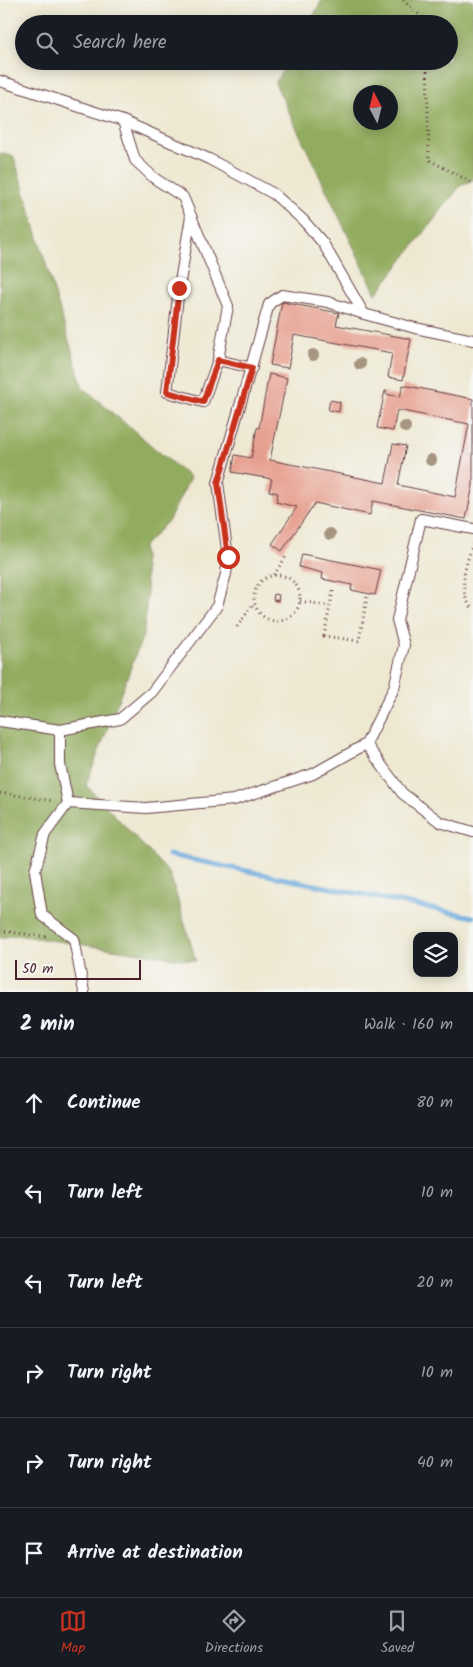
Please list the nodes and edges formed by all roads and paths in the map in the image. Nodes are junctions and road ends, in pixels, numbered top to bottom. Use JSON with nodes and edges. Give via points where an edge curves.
{"nodes":[{"id":1,"x":403,"y":0,"type":"edge"},
{"id":2,"x":420,"y":15,"type":"edge"},
{"id":3,"x":427,"y":70,"type":"edge"},
{"id":4,"x":0,"y":81,"type":"edge"},
{"id":5,"x":123,"y":121,"type":"junction"},
{"id":6,"x":473,"y":183,"type":"edge"},
{"id":7,"x":191,"y":216,"type":"junction"},
{"id":8,"x":364,"y":314,"type":"junction"},
{"id":9,"x":473,"y":340,"type":"edge"},
{"id":10,"x":218,"y":360,"type":"junction"},
{"id":11,"x":252,"y":368,"type":"junction"},
{"id":12,"x":473,"y":529,"type":"edge"},
{"id":13,"x":473,"y":544,"type":"edge"},
{"id":14,"x":286,"y":556,"type":"dead end"},
{"id":15,"x":274,"y":575,"type":"junction"},
{"id":16,"x":333,"y":591,"type":"dead end"},
{"id":17,"x":367,"y":597,"type":"dead end"},
{"id":18,"x":300,"y":601,"type":"junction"},
{"id":19,"x":254,"y":603,"type":"junction"},
{"id":20,"x":330,"y":606,"type":"junction"},
{"id":21,"x":473,"y":609,"type":"edge"},
{"id":22,"x":236,"y":627,"type":"dead end"},
{"id":23,"x":0,"y":721,"type":"edge"},
{"id":24,"x":60,"y":730,"type":"junction"},
{"id":25,"x":366,"y":744,"type":"junction"},
{"id":26,"x":0,"y":792,"type":"edge"},
{"id":27,"x":68,"y":803,"type":"junction"},
{"id":28,"x":473,"y":832,"type":"edge"},
{"id":29,"x":0,"y":931,"type":"edge"},
{"id":30,"x":74,"y":940,"type":"junction"},
{"id":31,"x":84,"y":992,"type":"edge"}],
"edges":[{"from":1,"to":2,"type":"path"},
{"from":3,"to":6,"type":"path","via":[[429,160]]},
{"from":4,"to":5,"type":"lane"},
{"from":5,"to":7,"type":"lane","via":[[135,160],[154,178],[183,197]]},
{"from":5,"to":8,"type":"lane","via":[[209,158],[274,194],[304,220],[323,243]]},
{"from":7,"to":10,"type":"lane","via":[[228,306]]},
{"from":7,"to":10,"type":"lane","via":[[167,392],[203,402]]},
{"from":8,"to":9,"type":"lane"},
{"from":8,"to":11,"type":"lane","via":[[328,302],[282,295],[269,304]]},
{"from":10,"to":11,"type":"lane"},
{"from":11,"to":24,"type":"lane","via":[[218,483],[228,557],[217,606],[152,692],[120,719]]},
{"from":12,"to":25,"type":"lane","via":[[421,519],[397,620],[404,645],[394,688]]},
{"from":13,"to":21,"type":"path","via":[[465,570],[464,591],[467,603]]},
{"from":14,"to":15,"type":"path"},
{"from":15,"to":18,"type":"path","via":[[282,575],[295,583]]},
{"from":15,"to":19,"type":"path","via":[[257,586]]},
{"from":16,"to":20,"type":"path"},
{"from":17,"to":20,"type":"path","via":[[359,642],[324,636]]},
{"from":18,"to":19,"type":"path","via":[[292,616],[279,621],[265,618]]},
{"from":18,"to":20,"type":"path"},
{"from":19,"to":22,"type":"path"},
{"from":23,"to":24,"type":"lane"},
{"from":24,"to":27,"type":"lane","via":[[60,764]]},
{"from":25,"to":27,"type":"lane","via":[[313,774],[234,800],[146,808]]},
{"from":25,"to":28,"type":"lane","via":[[402,793],[440,822]]},
{"from":26,"to":27,"type":"path"},
{"from":27,"to":30,"type":"lane","via":[[45,834],[35,871],[42,915]]},
{"from":29,"to":30,"type":"path"},
{"from":30,"to":31,"type":"lane"}]}
